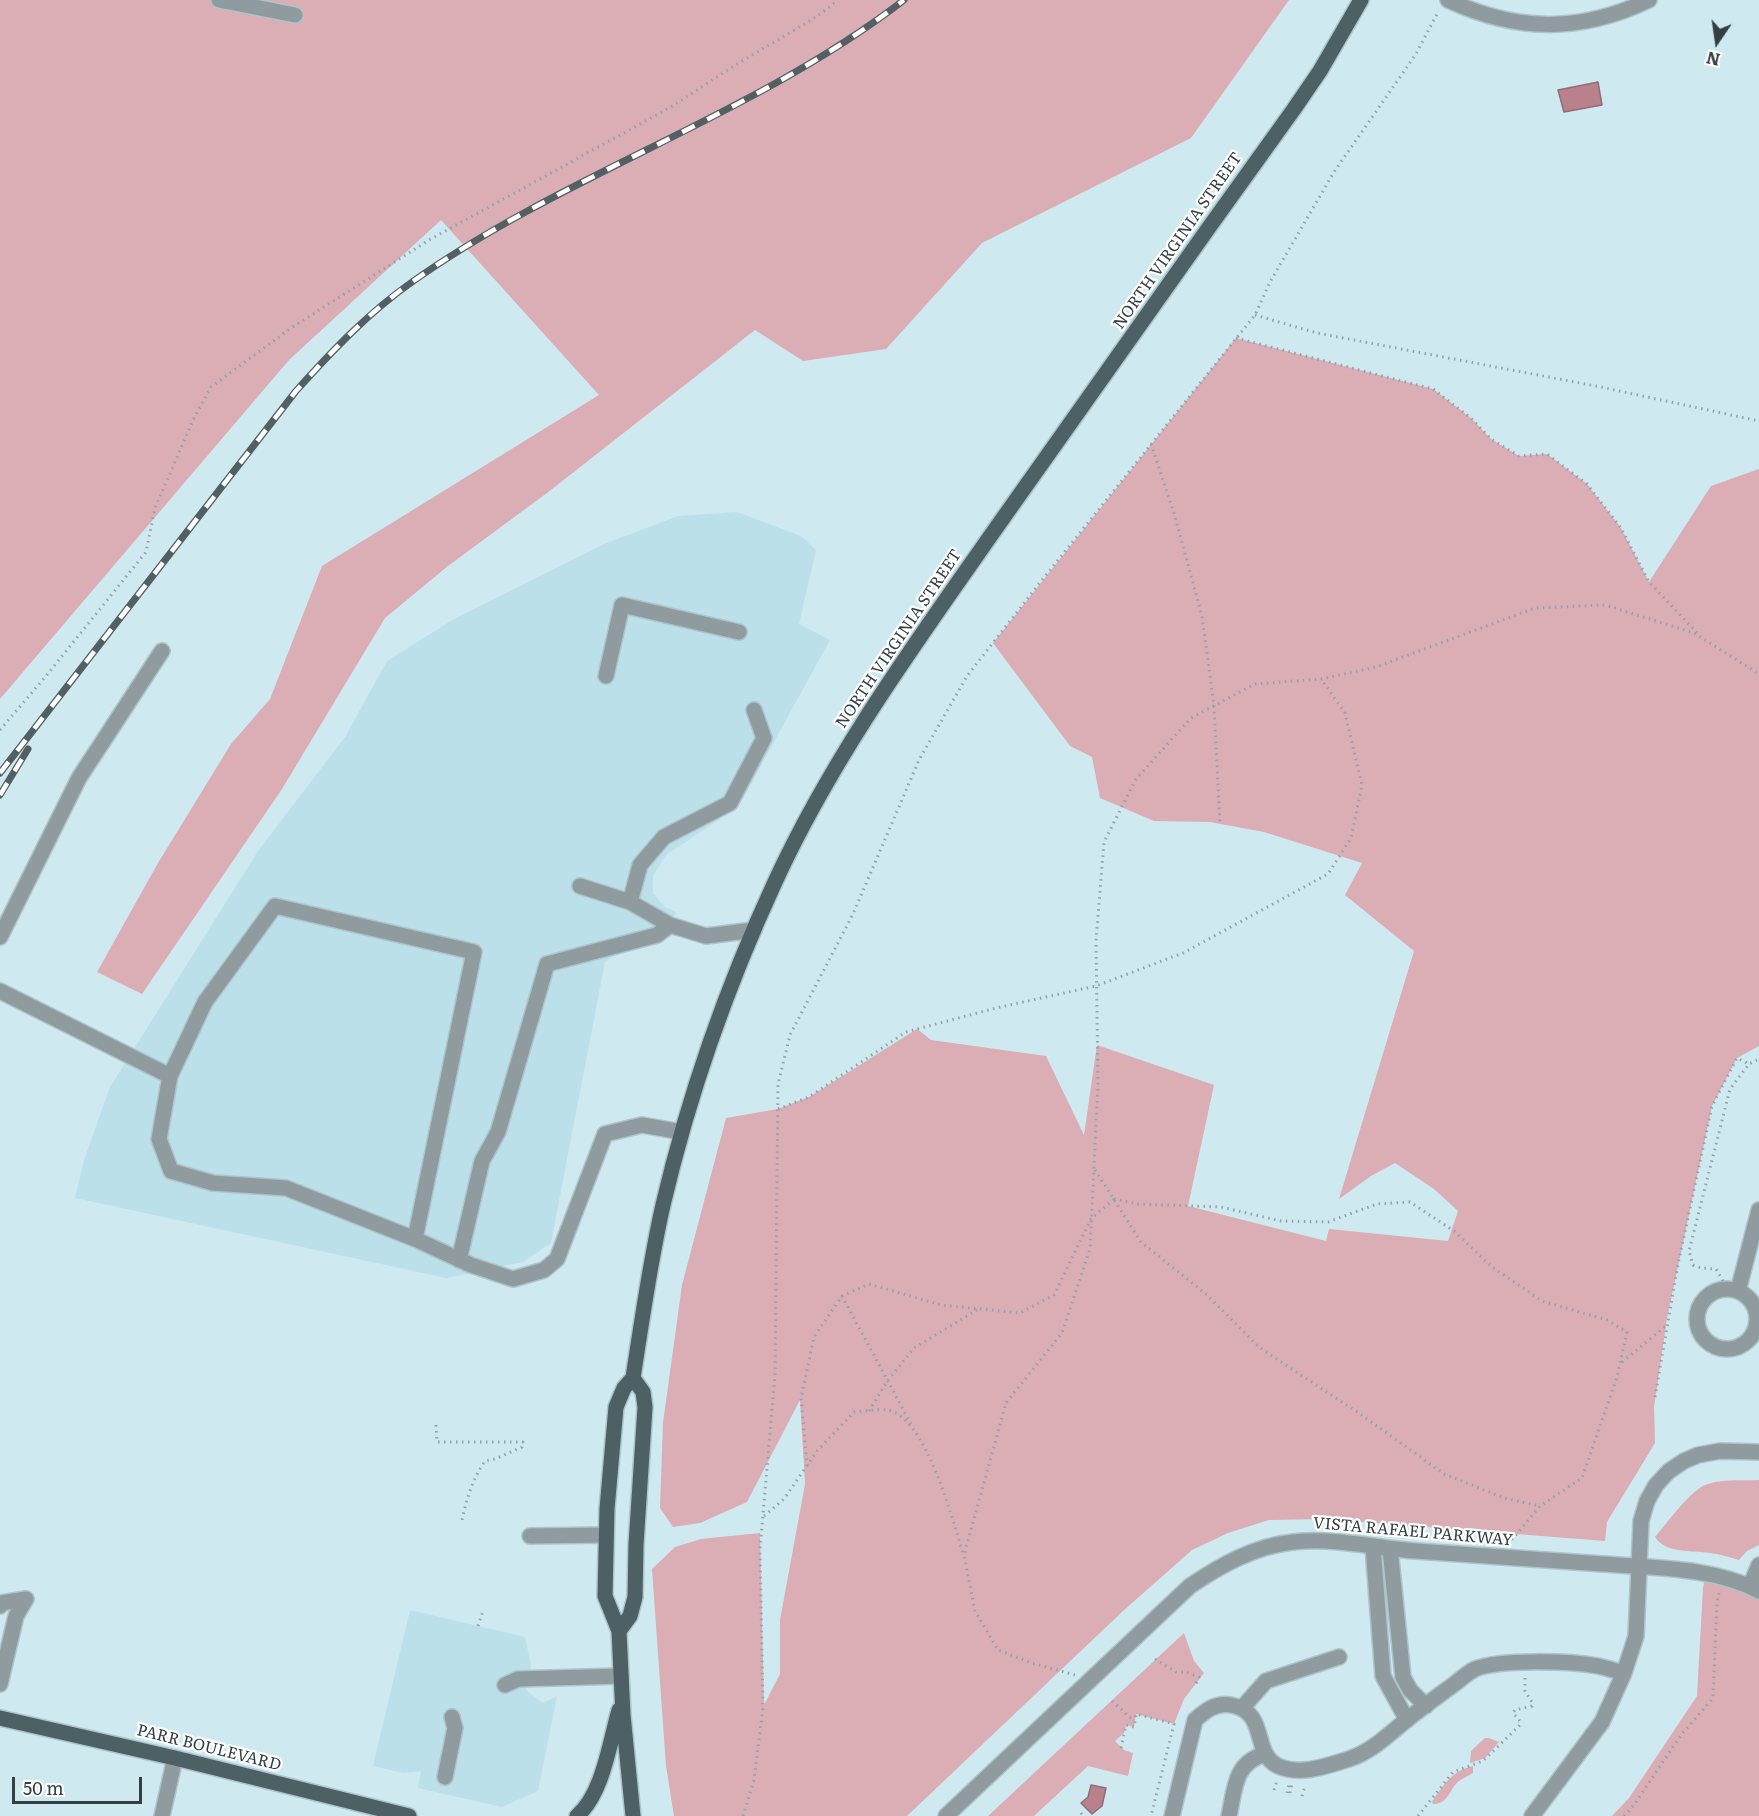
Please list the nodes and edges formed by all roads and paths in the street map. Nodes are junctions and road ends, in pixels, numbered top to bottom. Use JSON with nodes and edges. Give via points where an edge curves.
{"nodes":[{"id":1,"x":219,"y":0,"type":"edge"},
{"id":2,"x":838,"y":0,"type":"edge"},
{"id":3,"x":1362,"y":0,"type":"edge"},
{"id":4,"x":1649,"y":0,"type":"edge"},
{"id":5,"x":1444,"y":4,"type":"edge"},
{"id":6,"x":295,"y":15,"type":"dead end"},
{"id":7,"x":1255,"y":315,"type":"junction"},
{"id":8,"x":1236,"y":338,"type":"junction"},
{"id":9,"x":1759,"y":421,"type":"edge"},
{"id":10,"x":1151,"y":444,"type":"junction"},
{"id":11,"x":739,"y":632,"type":"dead end"},
{"id":12,"x":1702,"y":639,"type":"junction"},
{"id":13,"x":162,"y":651,"type":"dead end"},
{"id":14,"x":1759,"y":674,"type":"edge"},
{"id":15,"x":606,"y":675,"type":"dead end"},
{"id":16,"x":1321,"y":679,"type":"junction"},
{"id":17,"x":1214,"y":706,"type":"junction"},
{"id":18,"x":754,"y":710,"type":"dead end"},
{"id":19,"x":0,"y":730,"type":"edge"},
{"id":20,"x":1220,"y":824,"type":"dead end"},
{"id":21,"x":580,"y":886,"type":"dead end"},
{"id":22,"x":630,"y":902,"type":"junction"},
{"id":23,"x":670,"y":925,"type":"junction"},
{"id":24,"x":754,"y":930,"type":"junction"},
{"id":25,"x":0,"y":937,"type":"edge"},
{"id":26,"x":1096,"y":986,"type":"junction"},
{"id":27,"x":0,"y":991,"type":"edge"},
{"id":28,"x":1759,"y":1059,"type":"edge"},
{"id":29,"x":1749,"y":1064,"type":"junction"},
{"id":30,"x":170,"y":1076,"type":"junction"},
{"id":31,"x":778,"y":1109,"type":"junction"},
{"id":32,"x":682,"y":1132,"type":"junction"},
{"id":33,"x":1094,"y":1169,"type":"junction"},
{"id":34,"x":1114,"y":1199,"type":"junction"},
{"id":35,"x":1759,"y":1210,"type":"edge"},
{"id":36,"x":1091,"y":1219,"type":"junction"},
{"id":37,"x":415,"y":1239,"type":"junction"},
{"id":38,"x":459,"y":1260,"type":"junction"},
{"id":39,"x":1731,"y":1289,"type":"joint"},
{"id":40,"x":842,"y":1296,"type":"junction"},
{"id":41,"x":979,"y":1309,"type":"junction"},
{"id":42,"x":1666,"y":1326,"type":"junction"},
{"id":43,"x":1620,"y":1363,"type":"junction"},
{"id":44,"x":633,"y":1378,"type":"junction"},
{"id":45,"x":888,"y":1380,"type":"junction"},
{"id":46,"x":1655,"y":1397,"type":"dead end"},
{"id":47,"x":869,"y":1411,"type":"junction"},
{"id":48,"x":436,"y":1425,"type":"dead end"},
{"id":49,"x":912,"y":1425,"type":"junction"},
{"id":50,"x":1759,"y":1452,"type":"edge"},
{"id":51,"x":807,"y":1466,"type":"junction"},
{"id":52,"x":1540,"y":1506,"type":"junction"},
{"id":53,"x":763,"y":1517,"type":"junction"},
{"id":54,"x":462,"y":1520,"type":"dead end"},
{"id":55,"x":606,"y":1535,"type":"junction"},
{"id":56,"x":530,"y":1536,"type":"dead end"},
{"id":57,"x":1373,"y":1547,"type":"junction"},
{"id":58,"x":1390,"y":1549,"type":"junction"},
{"id":59,"x":964,"y":1554,"type":"junction"},
{"id":60,"x":1498,"y":1557,"type":"junction"},
{"id":61,"x":1759,"y":1565,"type":"edge"},
{"id":62,"x":1638,"y":1567,"type":"junction"},
{"id":63,"x":1754,"y":1589,"type":"edge"},
{"id":64,"x":1720,"y":1591,"type":"dead end"},
{"id":65,"x":0,"y":1606,"type":"edge"},
{"id":66,"x":483,"y":1611,"type":"dead end"},
{"id":67,"x":478,"y":1626,"type":"dead end"},
{"id":68,"x":619,"y":1631,"type":"junction"},
{"id":69,"x":1339,"y":1657,"type":"dead end"},
{"id":70,"x":1155,"y":1659,"type":"dead end"},
{"id":71,"x":1525,"y":1673,"type":"dead end"},
{"id":72,"x":1624,"y":1673,"type":"junction"},
{"id":73,"x":621,"y":1676,"type":"junction"},
{"id":74,"x":1092,"y":1679,"type":"junction"},
{"id":75,"x":0,"y":1684,"type":"edge"},
{"id":76,"x":505,"y":1685,"type":"dead end"},
{"id":77,"x":1195,"y":1686,"type":"dead end"},
{"id":78,"x":622,"y":1698,"type":"junction"},
{"id":79,"x":1112,"y":1701,"type":"dead end"},
{"id":80,"x":1426,"y":1706,"type":"junction"},
{"id":81,"x":1243,"y":1707,"type":"junction"},
{"id":82,"x":452,"y":1717,"type":"dead end"},
{"id":83,"x":0,"y":1718,"type":"edge"},
{"id":84,"x":1407,"y":1720,"type":"junction"},
{"id":85,"x":1134,"y":1721,"type":"junction"},
{"id":86,"x":1121,"y":1748,"type":"dead end"},
{"id":87,"x":1265,"y":1754,"type":"junction"},
{"id":88,"x":176,"y":1758,"type":"junction"},
{"id":89,"x":445,"y":1777,"type":"dead end"},
{"id":90,"x":1309,"y":1787,"type":"dead end"},
{"id":91,"x":1302,"y":1796,"type":"dead end"},
{"id":92,"x":399,"y":1815,"type":"edge"},
{"id":93,"x":1420,"y":1815,"type":"edge"},
{"id":94,"x":162,"y":1816,"type":"edge"},
{"id":95,"x":578,"y":1816,"type":"edge"},
{"id":96,"x":633,"y":1816,"type":"edge"},
{"id":97,"x":743,"y":1816,"type":"edge"},
{"id":98,"x":946,"y":1816,"type":"edge"},
{"id":99,"x":1151,"y":1816,"type":"edge"},
{"id":100,"x":1172,"y":1816,"type":"edge"},
{"id":101,"x":1228,"y":1816,"type":"edge"},
{"id":102,"x":1532,"y":1816,"type":"edge"},
{"id":103,"x":1624,"y":1816,"type":"edge"}],
"edges":[{"from":1,"to":6,"type":"street"},
{"from":2,"to":19,"type":"path","via":[[670,107],[429,240],[291,328],[211,387],[155,508],[146,552]]},
{"from":3,"to":24,"type":"main road","name":"NORTH VIRGINIA STREET","via":[[1294,109],[859,726],[800,831]]},
{"from":4,"to":5,"type":"street","via":[[1603,18],[1544,25],[1491,18]]},
{"from":5,"to":7,"type":"path","via":[[1416,54],[1334,172]]},
{"from":7,"to":8,"type":"path"},
{"from":7,"to":9,"type":"path","via":[[1317,333]]},
{"from":8,"to":10,"type":"path"},
{"from":8,"to":12,"type":"path","via":[[1433,389],[1472,418],[1491,439],[1519,456],[1547,454],[1587,484],[1621,528],[1649,582]]},
{"from":10,"to":17,"type":"path","via":[[1202,616]]},
{"from":10,"to":31,"type":"path","via":[[967,676],[918,760],[853,914],[790,1035],[778,1084]]},
{"from":11,"to":15,"type":"street","via":[[622,605]]},
{"from":12,"to":14,"type":"path"},
{"from":12,"to":16,"type":"path","via":[[1694,633],[1605,605],[1535,608],[1376,667]]},
{"from":13,"to":25,"type":"street","via":[[80,778]]},
{"from":16,"to":17,"type":"path","via":[[1255,684]]},
{"from":16,"to":26,"type":"path","via":[[1345,713],[1362,785],[1351,838],[1328,874],[1183,953]]},
{"from":17,"to":20,"type":"path"},
{"from":17,"to":26,"type":"path","via":[[1191,718],[1136,779],[1104,842]]},
{"from":18,"to":22,"type":"street","via":[[764,738],[730,803],[664,837],[640,865]]},
{"from":21,"to":22,"type":"street"},
{"from":22,"to":23,"type":"street"},
{"from":23,"to":24,"type":"street","via":[[706,936]]},
{"from":23,"to":38,"type":"street","via":[[657,934],[547,964],[498,1132],[482,1161]]},
{"from":24,"to":32,"type":"main road","name":"NORTH VIRGINIA STREET","via":[[715,1026]]},
{"from":26,"to":31,"type":"path","via":[[906,1032],[810,1097]]},
{"from":26,"to":33,"type":"path","via":[[1098,1083]]},
{"from":27,"to":30,"type":"street"},
{"from":28,"to":29,"type":"path"},
{"from":29,"to":39,"type":"path","via":[[1730,1089],[1725,1104],[1689,1251],[1693,1265],[1716,1269]]},
{"from":29,"to":42,"type":"path","via":[[1737,1058],[1712,1106]]},
{"from":30,"to":37,"type":"street","via":[[159,1140],[171,1171],[213,1183],[286,1188]]},
{"from":30,"to":37,"type":"street","via":[[205,1002],[275,906],[474,952]]},
{"from":31,"to":53,"type":"path","via":[[775,1375]]},
{"from":32,"to":38,"type":"street","via":[[642,1125],[605,1134],[557,1258],[544,1269],[513,1279]]},
{"from":32,"to":44,"type":"main road","name":"NORTH VIRGINIA STREET","via":[[662,1208]]},
{"from":33,"to":34,"type":"path"},
{"from":33,"to":36,"type":"path"},
{"from":34,"to":36,"type":"path"},
{"from":34,"to":43,"type":"path","via":[[1138,1204],[1221,1207],[1281,1221],[1328,1222],[1377,1204],[1410,1202],[1454,1231],[1492,1267],[1542,1301],[1607,1320],[1627,1332]]},
{"from":34,"to":52,"type":"path","via":[[1141,1242],[1206,1294],[1260,1348],[1444,1474],[1504,1498]]},
{"from":35,"to":39,"type":"street"},
{"from":36,"to":41,"type":"path","via":[[1054,1295],[1020,1313]]},
{"from":36,"to":59,"type":"path","via":[[1090,1250],[1062,1333],[1006,1403]]},
{"from":37,"to":38,"type":"street"},
{"from":40,"to":41,"type":"path","via":[[869,1284],[941,1305]]},
{"from":40,"to":45,"type":"path"},
{"from":40,"to":51,"type":"path","via":[[814,1337],[801,1398]]},
{"from":41,"to":45,"type":"path","via":[[914,1348]]},
{"from":42,"to":43,"type":"path"},
{"from":42,"to":46,"type":"path"},
{"from":43,"to":52,"type":"path","via":[[1582,1478]]},
{"from":44,"to":55,"type":"main road","name":"NORTH VIRGINIA STREET","via":[[616,1407]]},
{"from":44,"to":68,"type":"main road","via":[[643,1392],[645,1407],[635,1597],[630,1616]]},
{"from":45,"to":47,"type":"path"},
{"from":45,"to":49,"type":"path"},
{"from":47,"to":49,"type":"path","via":[[888,1410]]},
{"from":47,"to":51,"type":"path","via":[[855,1412]]},
{"from":48,"to":54,"type":"path","via":[[437,1442],[523,1442],[522,1447],[485,1461],[476,1475]]},
{"from":49,"to":59,"type":"path","via":[[934,1467]]},
{"from":50,"to":62,"type":"street","via":[[1698,1455],[1669,1471],[1647,1502],[1641,1521]]},
{"from":51,"to":53,"type":"path","via":[[784,1499]]},
{"from":52,"to":60,"type":"path"},
{"from":53,"to":97,"type":"path","via":[[763,1707],[753,1780]]},
{"from":55,"to":56,"type":"street"},
{"from":55,"to":68,"type":"main road","name":"NORTH VIRGINIA STREET","via":[[605,1596]]},
{"from":57,"to":58,"type":"street","name":"VISTA RAFAEL PARKWAY"},
{"from":57,"to":74,"type":"street","name":"VISTA RAFAEL PARKWAY","via":[[1322,1540],[1292,1542],[1237,1558],[1190,1586]]},
{"from":57,"to":84,"type":"street","via":[[1383,1676]]},
{"from":58,"to":60,"type":"street","name":"VISTA RAFAEL PARKWAY"},
{"from":58,"to":80,"type":"street","via":[[1403,1677]]},
{"from":59,"to":74,"type":"path","via":[[975,1611],[998,1650]]},
{"from":60,"to":62,"type":"street","name":"VISTA RAFAEL PARKWAY"},
{"from":61,"to":63,"type":"street"},
{"from":62,"to":63,"type":"street","name":"VISTA RAFAEL PARKWAY","via":[[1706,1573]]},
{"from":62,"to":72,"type":"street","via":[[1636,1636]]},
{"from":64,"to":103,"type":"path","via":[[1713,1698],[1681,1735]]},
{"from":65,"to":75,"type":"street","via":[[26,1599],[16,1616]]},
{"from":66,"to":67,"type":"path"},
{"from":68,"to":73,"type":"main road","name":"NORTH VIRGINIA STREET"},
{"from":69,"to":81,"type":"street","via":[[1266,1681]]},
{"from":70,"to":77,"type":"path","via":[[1176,1672],[1199,1677]]},
{"from":71,"to":93,"type":"path","via":[[1525,1691],[1532,1706],[1513,1713],[1520,1725],[1483,1761],[1453,1772]]},
{"from":72,"to":80,"type":"street","via":[[1598,1666],[1492,1664],[1473,1670]]},
{"from":72,"to":102,"type":"street","via":[[1602,1722]]},
{"from":73,"to":76,"type":"street","via":[[518,1679]]},
{"from":73,"to":78,"type":"main road","name":"NORTH VIRGINIA STREET"},
{"from":74,"to":98,"type":"street","name":"VISTA RAFAEL PARKWAY"},
{"from":78,"to":95,"type":"main road","via":[[599,1781]]},
{"from":78,"to":96,"type":"main road","name":"NORTH VIRGINIA STREET"},
{"from":79,"to":85,"type":"path"},
{"from":80,"to":84,"type":"street"},
{"from":81,"to":87,"type":"street","via":[[1255,1721]]},
{"from":81,"to":100,"type":"street","via":[[1222,1703],[1195,1720]]},
{"from":82,"to":89,"type":"street","via":[[455,1728]]},
{"from":83,"to":88,"type":"main road","name":"PARR BOULEVARD"},
{"from":84,"to":87,"type":"street","via":[[1365,1752],[1313,1770],[1277,1765]]},
{"from":85,"to":86,"type":"path","via":[[1134,1727],[1126,1725]]},
{"from":85,"to":99,"type":"path","via":[[1136,1714],[1174,1724]]},
{"from":87,"to":101,"type":"street","via":[[1240,1770]]},
{"from":88,"to":92,"type":"main road","name":"PARR BOULEVARD"},
{"from":88,"to":94,"type":"street"},
{"from":90,"to":91,"type":"path","via":[[1305,1786]]}]}
